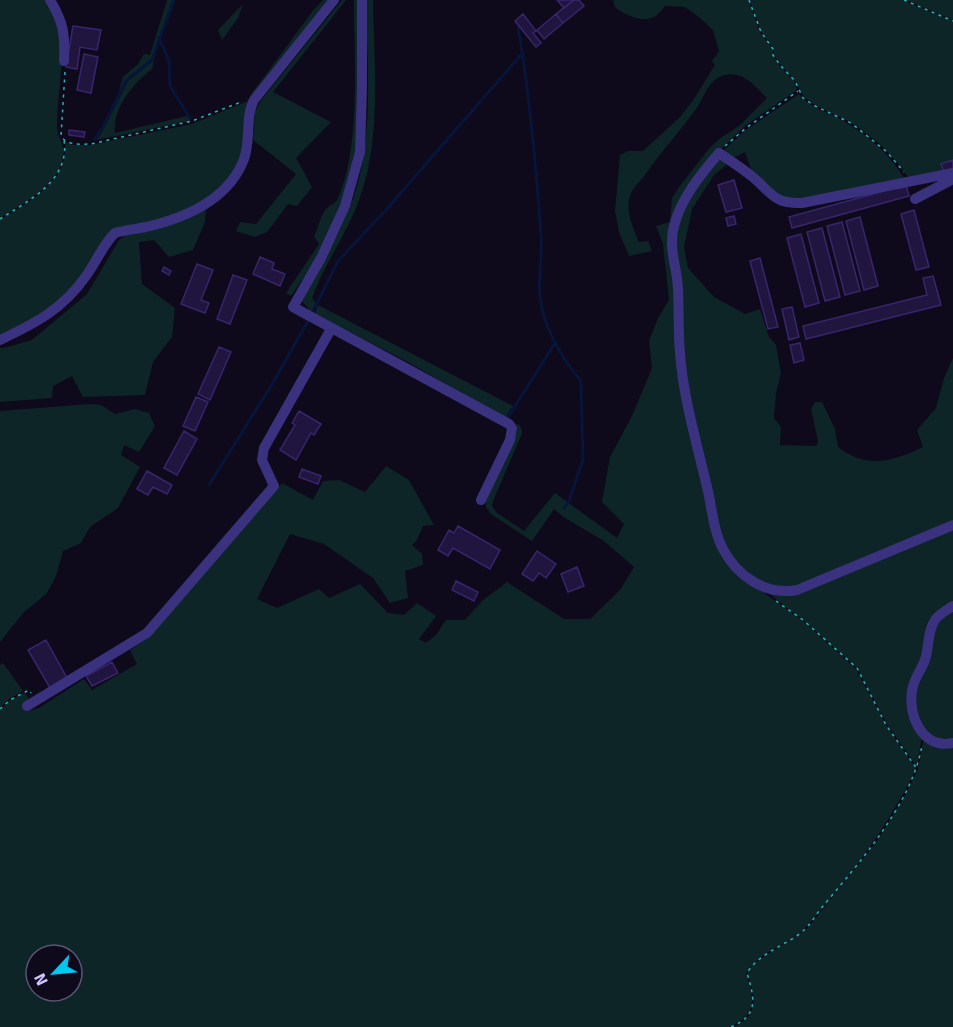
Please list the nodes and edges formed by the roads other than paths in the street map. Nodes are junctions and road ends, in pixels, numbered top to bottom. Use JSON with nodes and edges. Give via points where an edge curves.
{"nodes":[{"id":1,"x":50,"y":0,"type":"edge"},
{"id":2,"x":334,"y":0,"type":"edge"},
{"id":3,"x":362,"y":0,"type":"edge"},
{"id":4,"x":64,"y":61,"type":"road end"},
{"id":5,"x":953,"y":173,"type":"edge"},
{"id":6,"x":953,"y":179,"type":"edge"},
{"id":7,"x":915,"y":199,"type":"dead end"},
{"id":8,"x":331,"y":329,"type":"junction"},
{"id":9,"x":0,"y":340,"type":"edge"},
{"id":10,"x":481,"y":500,"type":"dead end"},
{"id":11,"x":953,"y":525,"type":"edge"},
{"id":12,"x":953,"y":606,"type":"edge"},
{"id":13,"x":27,"y":706,"type":"dead end"},
{"id":14,"x":953,"y":743,"type":"edge"}],
"edges":[{"from":1,"to":4,"type":"street","via":[[62,20]]},
{"from":2,"to":9,"type":"street","via":[[254,100],[244,159],[222,192],[202,206],[162,223],[115,233],[70,297],[45,317]]},
{"from":3,"to":8,"type":"street","via":[[360,152],[345,206],[292,307]]},
{"from":5,"to":11,"type":"street","via":[[791,204],[772,197],[754,178],[719,153],[684,201],[671,242],[678,288],[680,354],[697,448],[722,548],[745,575],[764,588],[797,590]]},
{"from":6,"to":7,"type":"street"},
{"from":8,"to":10,"type":"street","via":[[509,424],[512,433]]},
{"from":8,"to":13,"type":"street","via":[[264,448],[262,460],[274,486],[147,633]]},
{"from":12,"to":14,"type":"street","via":[[936,618],[931,628],[911,698],[915,722],[923,735],[934,742]]}]}
